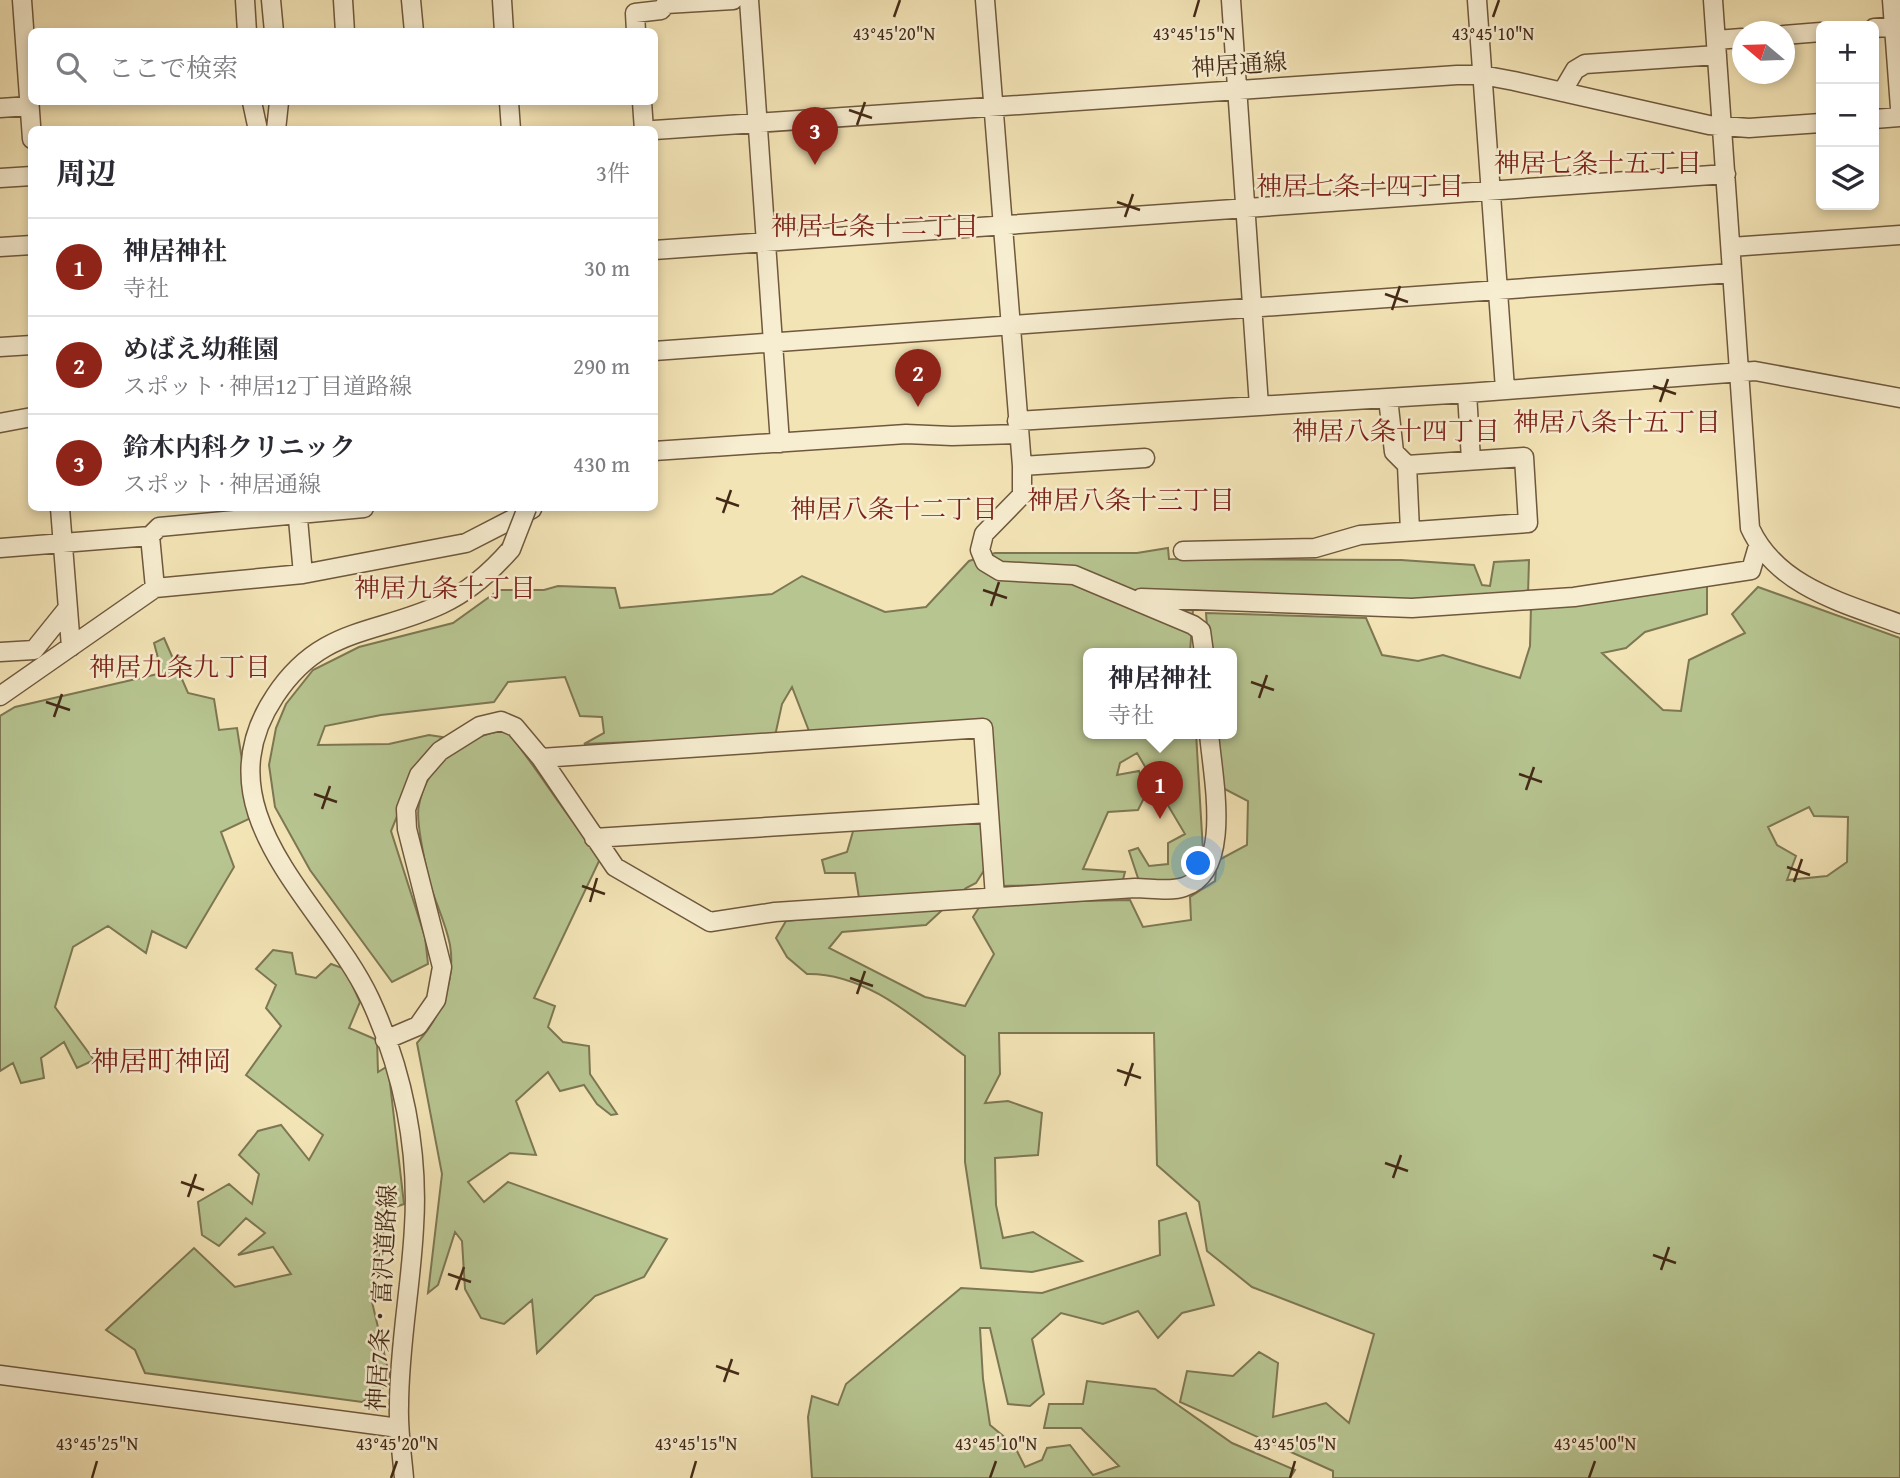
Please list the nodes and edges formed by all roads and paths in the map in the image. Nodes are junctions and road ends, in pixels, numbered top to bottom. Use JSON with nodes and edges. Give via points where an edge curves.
{"nodes":[{"id":1,"x":22,"y":0,"type":"edge"},
{"id":2,"x":245,"y":0,"type":"edge"},
{"id":3,"x":271,"y":0,"type":"edge"},
{"id":4,"x":343,"y":0,"type":"edge"},
{"id":5,"x":411,"y":0,"type":"edge"},
{"id":6,"x":502,"y":0,"type":"edge"},
{"id":7,"x":733,"y":0,"type":"edge"},
{"id":8,"x":749,"y":0,"type":"edge"},
{"id":9,"x":985,"y":0,"type":"edge"},
{"id":10,"x":1231,"y":0,"type":"edge"},
{"id":11,"x":1477,"y":0,"type":"edge"},
{"id":12,"x":1713,"y":0,"type":"edge"},
{"id":13,"x":1892,"y":0,"type":"edge"},
{"id":14,"x":666,"y":2,"type":"edge"},
{"id":15,"x":1897,"y":26,"type":"edge"},
{"id":16,"x":247,"y":28,"type":"edge"},
{"id":17,"x":274,"y":28,"type":"edge"},
{"id":18,"x":345,"y":28,"type":"edge"},
{"id":19,"x":414,"y":28,"type":"edge"},
{"id":20,"x":504,"y":28,"type":"edge"},
{"id":21,"x":636,"y":28,"type":"edge"},
{"id":22,"x":1879,"y":28,"type":"edge"},
{"id":23,"x":1816,"y":32,"type":"edge"},
{"id":24,"x":1795,"y":34,"type":"edge"},
{"id":25,"x":1732,"y":42,"type":"edge"},
{"id":26,"x":1716,"y":48,"type":"junction"},
{"id":27,"x":28,"y":63,"type":"edge"},
{"id":28,"x":1482,"y":75,"type":"junction"},
{"id":29,"x":1237,"y":90,"type":"junction"},
{"id":30,"x":1562,"y":92,"type":"junction"},
{"id":31,"x":254,"y":105,"type":"edge"},
{"id":32,"x":279,"y":105,"type":"edge"},
{"id":33,"x":509,"y":105,"type":"edge"},
{"id":34,"x":642,"y":105,"type":"edge"},
{"id":35,"x":29,"y":106,"type":"joint"},
{"id":36,"x":0,"y":108,"type":"edge"},
{"id":37,"x":993,"y":108,"type":"junction"},
{"id":38,"x":1900,"y":108,"type":"edge"},
{"id":39,"x":1900,"y":117,"type":"edge"},
{"id":40,"x":1879,"y":119,"type":"edge"},
{"id":41,"x":758,"y":123,"type":"junction"},
{"id":42,"x":1816,"y":123,"type":"edge"},
{"id":43,"x":31,"y":126,"type":"edge"},
{"id":44,"x":257,"y":126,"type":"edge"},
{"id":45,"x":276,"y":126,"type":"edge"},
{"id":46,"x":511,"y":126,"type":"edge"},
{"id":47,"x":644,"y":126,"type":"edge"},
{"id":48,"x":1722,"y":127,"type":"junction"},
{"id":49,"x":658,"y":130,"type":"edge"},
{"id":50,"x":1726,"y":174,"type":"junction"},
{"id":51,"x":28,"y":176,"type":"edge"},
{"id":52,"x":0,"y":178,"type":"edge"},
{"id":53,"x":1491,"y":190,"type":"junction"},
{"id":54,"x":1247,"y":208,"type":"junction"},
{"id":55,"x":1000,"y":225,"type":"junction"},
{"id":56,"x":1900,"y":235,"type":"edge"},
{"id":57,"x":766,"y":242,"type":"junction"},
{"id":58,"x":28,"y":245,"type":"edge"},
{"id":59,"x":0,"y":247,"type":"edge"},
{"id":60,"x":1731,"y":247,"type":"junction"},
{"id":61,"x":658,"y":250,"type":"edge"},
{"id":62,"x":1732,"y":273,"type":"junction"},
{"id":63,"x":1498,"y":291,"type":"junction"},
{"id":64,"x":1253,"y":308,"type":"junction"},
{"id":65,"x":1010,"y":325,"type":"junction"},
{"id":66,"x":773,"y":342,"type":"junction"},
{"id":67,"x":28,"y":345,"type":"edge"},
{"id":68,"x":0,"y":348,"type":"edge"},
{"id":69,"x":658,"y":351,"type":"edge"},
{"id":70,"x":1740,"y":371,"type":"junction"},
{"id":71,"x":1505,"y":390,"type":"junction"},
{"id":72,"x":1467,"y":393,"type":"junction"},
{"id":73,"x":1388,"y":398,"type":"junction"},
{"id":74,"x":1900,"y":398,"type":"edge"},
{"id":75,"x":1259,"y":406,"type":"junction"},
{"id":76,"x":28,"y":417,"type":"edge"},
{"id":77,"x":0,"y":423,"type":"edge"},
{"id":78,"x":1018,"y":428,"type":"junction"},
{"id":79,"x":780,"y":443,"type":"junction"},
{"id":80,"x":658,"y":451,"type":"edge"},
{"id":81,"x":1146,"y":458,"type":"dead end"},
{"id":82,"x":1471,"y":460,"type":"junction"},
{"id":83,"x":1407,"y":465,"type":"junction"},
{"id":84,"x":1022,"y":466,"type":"junction"},
{"id":85,"x":60,"y":511,"type":"edge"},
{"id":86,"x":298,"y":511,"type":"edge"},
{"id":87,"x":512,"y":511,"type":"edge"},
{"id":88,"x":526,"y":511,"type":"edge"},
{"id":89,"x":530,"y":511,"type":"edge"},
{"id":90,"x":501,"y":527,"type":"junction"},
{"id":91,"x":1410,"y":531,"type":"junction"},
{"id":92,"x":149,"y":536,"type":"junction"},
{"id":93,"x":62,"y":543,"type":"junction"},
{"id":94,"x":1759,"y":546,"type":"junction"},
{"id":95,"x":0,"y":548,"type":"edge"},
{"id":96,"x":1183,"y":551,"type":"dead end"},
{"id":97,"x":303,"y":574,"type":"junction"},
{"id":98,"x":155,"y":589,"type":"junction"},
{"id":99,"x":1131,"y":598,"type":"junction"},
{"id":100,"x":67,"y":609,"type":"junction"},
{"id":101,"x":1900,"y":624,"type":"edge"},
{"id":102,"x":71,"y":647,"type":"junction"},
{"id":103,"x":1203,"y":648,"type":"edge"},
{"id":104,"x":0,"y":652,"type":"edge"},
{"id":105,"x":0,"y":695,"type":"edge"},
{"id":106,"x":1209,"y":739,"type":"edge"},
{"id":107,"x":541,"y":758,"type":"junction"},
{"id":108,"x":988,"y":813,"type":"junction"},
{"id":109,"x":594,"y":838,"type":"junction"},
{"id":110,"x":995,"y":897,"type":"junction"},
{"id":111,"x":385,"y":1040,"type":"junction"},
{"id":112,"x":0,"y":1375,"type":"edge"},
{"id":113,"x":399,"y":1428,"type":"junction"},
{"id":114,"x":404,"y":1478,"type":"edge"}],
"edges":[{"from":1,"to":27,"type":"street"},
{"from":2,"to":16,"type":"street"},
{"from":3,"to":17,"type":"street"},
{"from":4,"to":18,"type":"street"},
{"from":5,"to":19,"type":"street"},
{"from":6,"to":20,"type":"street"},
{"from":7,"to":14,"type":"street"},
{"from":8,"to":41,"type":"street"},
{"from":9,"to":37,"type":"street"},
{"from":10,"to":29,"type":"street"},
{"from":11,"to":28,"type":"street"},
{"from":12,"to":26,"type":"street"},
{"from":13,"to":15,"type":"street"},
{"from":14,"to":21,"type":"street","via":[[661,10],[635,13]]},
{"from":15,"to":22,"type":"street"},
{"from":15,"to":38,"type":"street"},
{"from":23,"to":24,"type":"street"},
{"from":25,"to":26,"type":"street"},
{"from":26,"to":30,"type":"street","via":[[1585,64]]},
{"from":26,"to":48,"type":"street"},
{"from":28,"to":29,"type":"street","name":"神居通線"},
{"from":28,"to":30,"type":"street","name":"神居通線"},
{"from":28,"to":53,"type":"street"},
{"from":29,"to":37,"type":"street","name":"神居通線"},
{"from":29,"to":54,"type":"street"},
{"from":30,"to":48,"type":"street","name":"神居通線"},
{"from":31,"to":44,"type":"street"},
{"from":32,"to":45,"type":"street"},
{"from":33,"to":46,"type":"street"},
{"from":34,"to":47,"type":"street"},
{"from":35,"to":36,"type":"street"},
{"from":35,"to":43,"type":"street"},
{"from":37,"to":41,"type":"street","name":"神居通線"},
{"from":37,"to":55,"type":"street"},
{"from":39,"to":40,"type":"street"},
{"from":41,"to":49,"type":"street","name":"神居通線"},
{"from":41,"to":57,"type":"street"},
{"from":42,"to":48,"type":"street","name":"神居通線"},
{"from":48,"to":50,"type":"street"},
{"from":50,"to":53,"type":"street"},
{"from":50,"to":60,"type":"street"},
{"from":51,"to":52,"type":"street"},
{"from":53,"to":54,"type":"street"},
{"from":53,"to":63,"type":"street"},
{"from":54,"to":55,"type":"street"},
{"from":54,"to":64,"type":"street"},
{"from":55,"to":57,"type":"street"},
{"from":55,"to":65,"type":"street"},
{"from":56,"to":60,"type":"street"},
{"from":57,"to":61,"type":"street"},
{"from":57,"to":66,"type":"street"},
{"from":58,"to":59,"type":"street"},
{"from":60,"to":62,"type":"street"},
{"from":62,"to":63,"type":"street"},
{"from":62,"to":70,"type":"street"},
{"from":63,"to":64,"type":"street"},
{"from":63,"to":71,"type":"street"},
{"from":64,"to":65,"type":"street"},
{"from":64,"to":75,"type":"street"},
{"from":65,"to":66,"type":"street"},
{"from":65,"to":78,"type":"street"},
{"from":66,"to":69,"type":"street"},
{"from":66,"to":79,"type":"street"},
{"from":67,"to":68,"type":"street"},
{"from":70,"to":71,"type":"street"},
{"from":70,"to":74,"type":"street"},
{"from":70,"to":94,"type":"street","via":[[1750,528]]},
{"from":71,"to":72,"type":"street"},
{"from":72,"to":73,"type":"street"},
{"from":72,"to":82,"type":"street"},
{"from":73,"to":75,"type":"street"},
{"from":73,"to":83,"type":"street","via":[[1394,452]]},
{"from":75,"to":78,"type":"street"},
{"from":76,"to":77,"type":"street"},
{"from":78,"to":79,"type":"street","via":[[952,436],[906,434]]},
{"from":78,"to":84,"type":"street"},
{"from":79,"to":80,"type":"street"},
{"from":81,"to":84,"type":"street"},
{"from":82,"to":83,"type":"street"},
{"from":82,"to":91,"type":"street","via":[[1524,457],[1528,523]]},
{"from":83,"to":91,"type":"street"},
{"from":84,"to":99,"type":"street","via":[[1021,495],[984,534],[980,550],[985,562],[1000,571],[1074,575]]},
{"from":85,"to":93,"type":"street"},
{"from":86,"to":92,"type":"street","via":[[159,527]]},
{"from":86,"to":97,"type":"street"},
{"from":87,"to":90,"type":"street"},
{"from":88,"to":111,"type":"street","name":"神居7条・富沢道路線","bridge":true,"via":[[511,549],[486,577],[440,605],[342,637],[312,655],[275,696],[252,756],[253,798],[263,830],[288,877],[369,998]]},
{"from":89,"to":90,"type":"street"},
{"from":90,"to":97,"type":"street","via":[[466,543]]},
{"from":91,"to":96,"type":"street","via":[[1360,535],[1315,548]]},
{"from":92,"to":93,"type":"street"},
{"from":92,"to":98,"type":"street"},
{"from":93,"to":95,"type":"street"},
{"from":93,"to":100,"type":"street"},
{"from":94,"to":99,"type":"street","via":[[1751,570],[1574,597],[1412,608]]},
{"from":94,"to":101,"type":"street","via":[[1792,580]]},
{"from":97,"to":98,"type":"street"},
{"from":98,"to":102,"type":"street"},
{"from":99,"to":103,"type":"street","via":[[1201,631]]},
{"from":100,"to":102,"type":"street"},
{"from":100,"to":104,"type":"street","via":[[34,650]]},
{"from":102,"to":105,"type":"street"},
{"from":106,"to":110,"type":"street","via":[[1217,835],[1202,878],[1182,888]]},
{"from":107,"to":108,"type":"street","via":[[983,728]]},
{"from":107,"to":109,"type":"street"},
{"from":107,"to":111,"type":"street","via":[[515,727],[501,720],[480,726],[440,751],[419,775],[406,809],[407,830],[442,967],[436,1000],[418,1026]]},
{"from":108,"to":109,"type":"street"},
{"from":108,"to":110,"type":"street"},
{"from":109,"to":110,"type":"street","via":[[615,867],[710,922],[775,912]]},
{"from":111,"to":113,"type":"street","name":"神居7条・富沢道路線","via":[[400,1081],[415,1180]]},
{"from":112,"to":113,"type":"street"},
{"from":113,"to":114,"type":"street","name":"神居7条・富沢道路線"}]}
